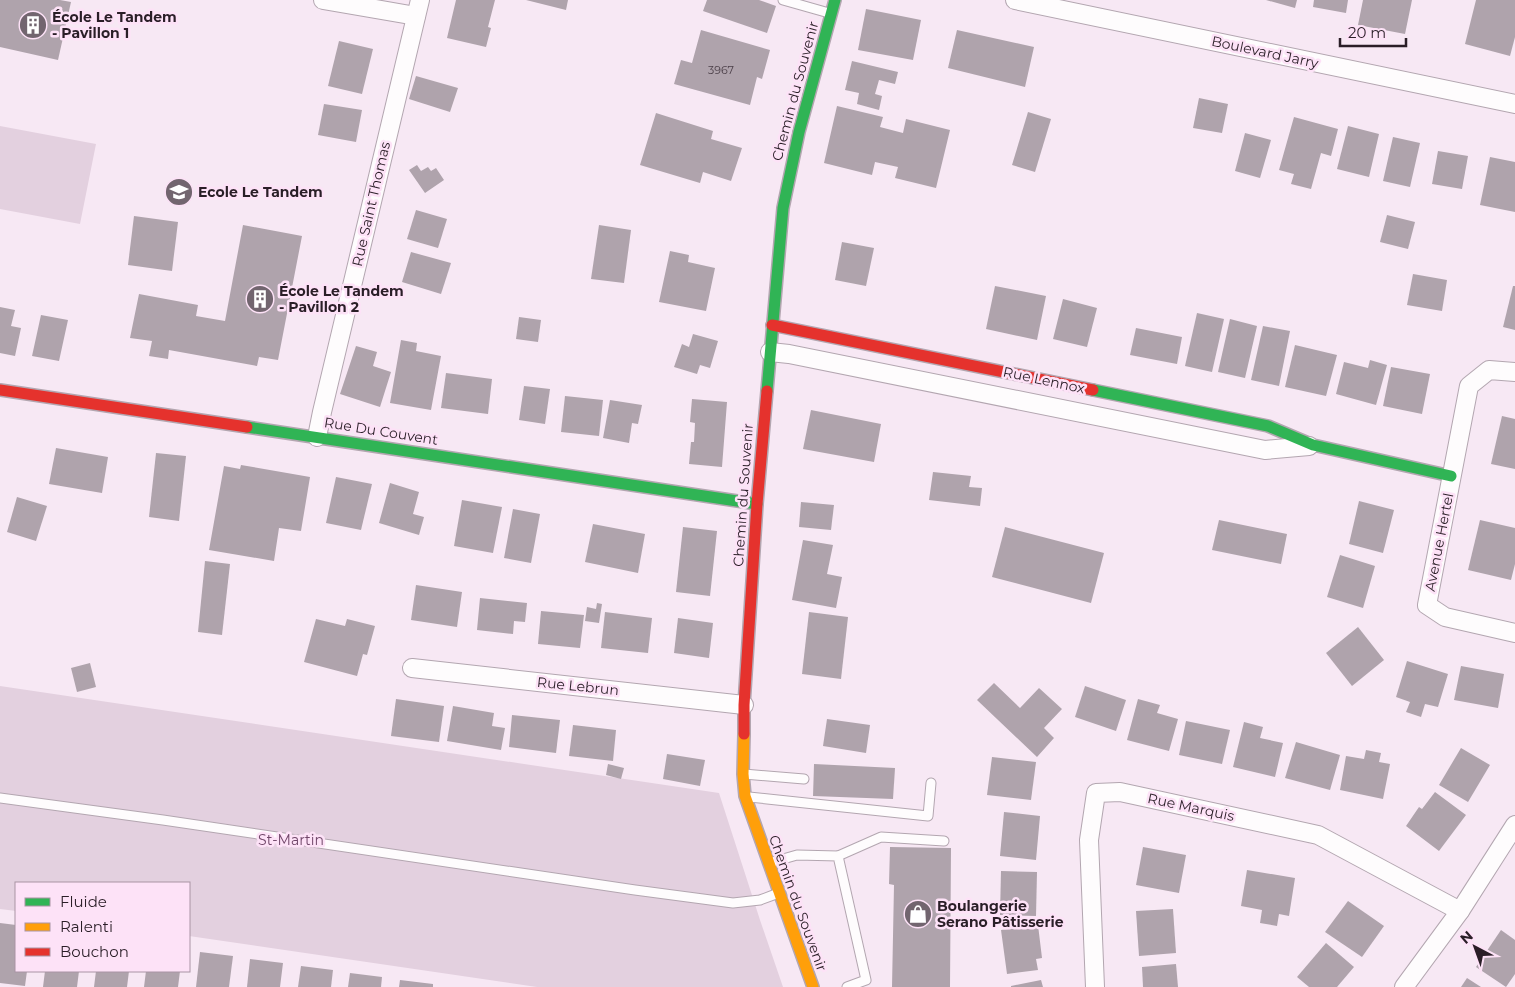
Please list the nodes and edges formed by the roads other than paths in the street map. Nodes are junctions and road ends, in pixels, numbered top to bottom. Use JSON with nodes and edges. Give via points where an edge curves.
{"nodes":[{"id":1,"x":323,"y":0,"type":"edge"},
{"id":2,"x":783,"y":0,"type":"edge"},
{"id":3,"x":836,"y":0,"type":"edge"},
{"id":4,"x":1015,"y":0,"type":"edge"},
{"id":5,"x":418,"y":8,"type":"edge"},
{"id":6,"x":832,"y":14,"type":"junction"},
{"id":7,"x":1515,"y":104,"type":"edge"},
{"id":8,"x":772,"y":325,"type":"junction"},
{"id":9,"x":770,"y":352,"type":"junction"},
{"id":10,"x":1515,"y":372,"type":"edge"},
{"id":11,"x":0,"y":390,"type":"edge"},
{"id":12,"x":317,"y":437,"type":"junction"},
{"id":13,"x":1313,"y":445,"type":"junction"},
{"id":14,"x":1451,"y":476,"type":"junction"},
{"id":15,"x":757,"y":504,"type":"junction"},
{"id":16,"x":1515,"y":633,"type":"edge"},
{"id":17,"x":412,"y":668,"type":"dead end"},
{"id":18,"x":744,"y":706,"type":"junction"},
{"id":19,"x":743,"y":774,"type":"junction"},
{"id":20,"x":804,"y":780,"type":"dead end"},
{"id":21,"x":931,"y":783,"type":"dead end"},
{"id":22,"x":745,"y":796,"type":"junction"},
{"id":23,"x":0,"y":798,"type":"edge"},
{"id":24,"x":1515,"y":825,"type":"edge"},
{"id":25,"x":944,"y":841,"type":"dead end"},
{"id":26,"x":838,"y":856,"type":"junction"},
{"id":27,"x":768,"y":864,"type":"junction"},
{"id":28,"x":779,"y":893,"type":"junction"},
{"id":29,"x":1460,"y":910,"type":"junction"},
{"id":30,"x":866,"y":984,"type":"edge"},
{"id":31,"x":813,"y":987,"type":"edge"},
{"id":32,"x":847,"y":987,"type":"edge"},
{"id":33,"x":1095,"y":987,"type":"edge"},
{"id":34,"x":1404,"y":987,"type":"edge"}],
"edges":[{"from":1,"to":5,"type":"street"},
{"from":2,"to":6,"type":"lane"},
{"from":3,"to":6,"type":"street","name":"Chemin du Souvenir"},
{"from":4,"to":7,"type":"street","name":"Boulevard Jarry"},
{"from":5,"to":12,"type":"street","name":"Rue Saint Thomas"},
{"from":6,"to":8,"type":"street","name":"Chemin du Souvenir","via":[[799,132],[783,208]]},
{"from":8,"to":9,"type":"street","name":"Chemin du Souvenir"},
{"from":8,"to":13,"type":"street","name":"Rue Lennox","via":[[1268,426]]},
{"from":9,"to":13,"type":"street","name":"Rue Lennox","via":[[1265,450]]},
{"from":9,"to":15,"type":"street","name":"Chemin du Souvenir"},
{"from":10,"to":14,"type":"street","via":[[1489,370],[1469,386]]},
{"from":11,"to":12,"type":"street","name":"Rue Du Couvent"},
{"from":12,"to":15,"type":"street","name":"Rue Du Couvent"},
{"from":13,"to":14,"type":"street","name":"Rue Lennox"},
{"from":14,"to":16,"type":"street","name":"Avenue Hertel","via":[[1427,605],[1445,617]]},
{"from":15,"to":18,"type":"street","name":"Chemin du Souvenir"},
{"from":17,"to":18,"type":"street","name":"Rue Lebrun"},
{"from":18,"to":19,"type":"street","name":"Chemin du Souvenir"},
{"from":19,"to":20,"type":"lane"},
{"from":19,"to":22,"type":"street","name":"Chemin du Souvenir"},
{"from":21,"to":22,"type":"lane","via":[[928,816]]},
{"from":22,"to":27,"type":"street","name":"Chemin du Souvenir"},
{"from":23,"to":28,"type":"lane","via":[[733,903],[760,900]]},
{"from":24,"to":29,"type":"street"},
{"from":25,"to":26,"type":"lane","via":[[881,837]]},
{"from":26,"to":27,"type":"lane","via":[[797,855]]},
{"from":26,"to":30,"type":"lane"},
{"from":27,"to":28,"type":"street","name":"Chemin du Souvenir"},
{"from":28,"to":31,"type":"street","name":"Chemin du Souvenir"},
{"from":29,"to":33,"type":"street","name":"Rue Marquis","via":[[1318,835],[1120,792],[1096,793],[1089,840]]},
{"from":29,"to":34,"type":"street"},
{"from":30,"to":32,"type":"lane"}]}
